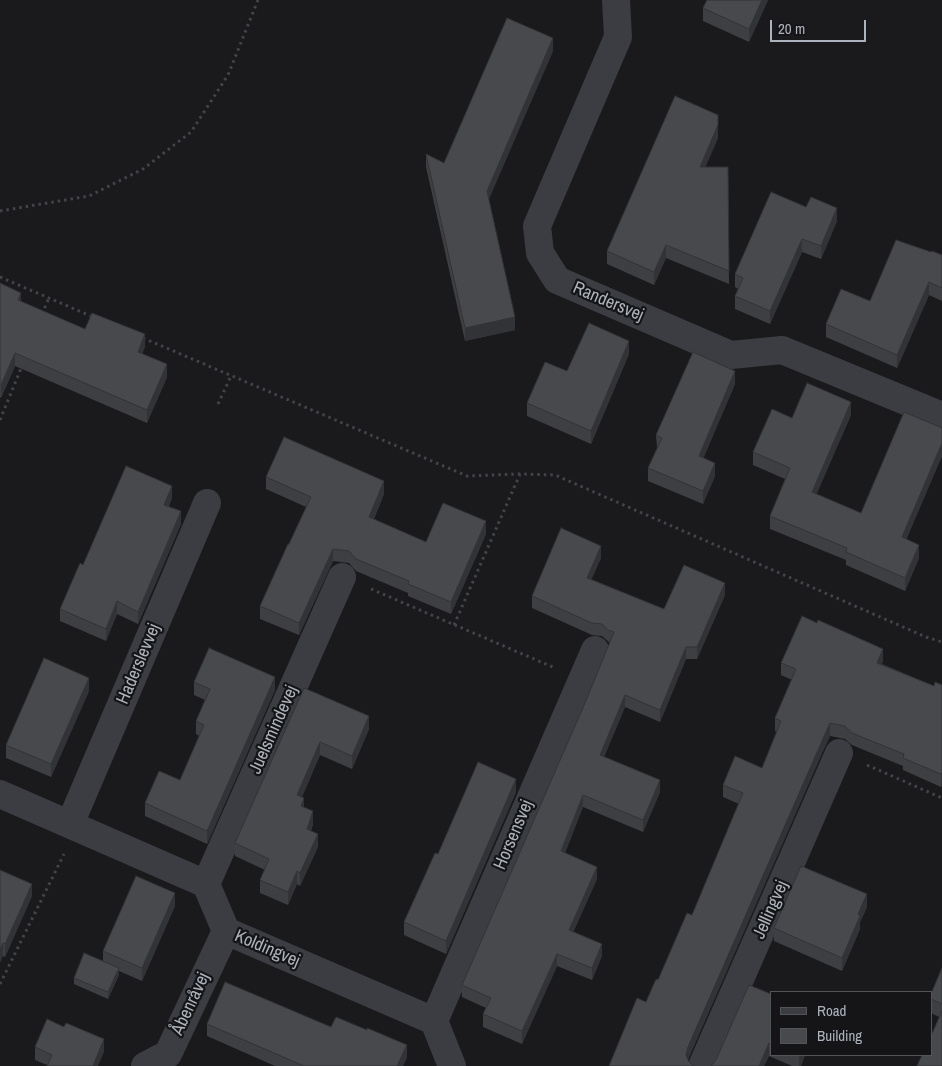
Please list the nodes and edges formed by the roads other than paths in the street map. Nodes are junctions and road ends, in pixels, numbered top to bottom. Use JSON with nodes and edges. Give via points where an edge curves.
{"nodes":[{"id":1,"x":616,"y":0,"type":"edge"},
{"id":2,"x":942,"y":416,"type":"edge"},
{"id":3,"x":207,"y":503,"type":"dead end"},
{"id":4,"x":342,"y":577,"type":"road end"},
{"id":5,"x":595,"y":650,"type":"dead end"},
{"id":6,"x":839,"y":753,"type":"road end"},
{"id":7,"x":0,"y":794,"type":"edge"},
{"id":8,"x":73,"y":826,"type":"junction"},
{"id":9,"x":206,"y":884,"type":"junction"},
{"id":10,"x":226,"y":931,"type":"junction"},
{"id":11,"x":434,"y":1021,"type":"junction"},
{"id":12,"x":145,"y":1066,"type":"edge"},
{"id":13,"x":452,"y":1066,"type":"edge"},
{"id":14,"x":702,"y":1066,"type":"edge"}],
"edges":[{"from":1,"to":2,"type":"street","name":"Randersvej","via":[[618,37],[537,226],[540,254],[558,280],[731,355],[782,350]]},
{"from":3,"to":8,"type":"street","name":"Haderslevvej"},
{"from":4,"to":9,"type":"street","name":"Juelsmindevej"},
{"from":5,"to":11,"type":"street","name":"Horsensvej"},
{"from":6,"to":14,"type":"street","name":"Jellingvej"},
{"from":7,"to":8,"type":"street"},
{"from":8,"to":9,"type":"street"},
{"from":9,"to":10,"type":"street","name":"Koldingvej"},
{"from":10,"to":11,"type":"street","name":"Koldingvej"},
{"from":10,"to":12,"type":"street","name":"Åbenråvej","via":[[168,1054]]},
{"from":11,"to":13,"type":"street"}]}
